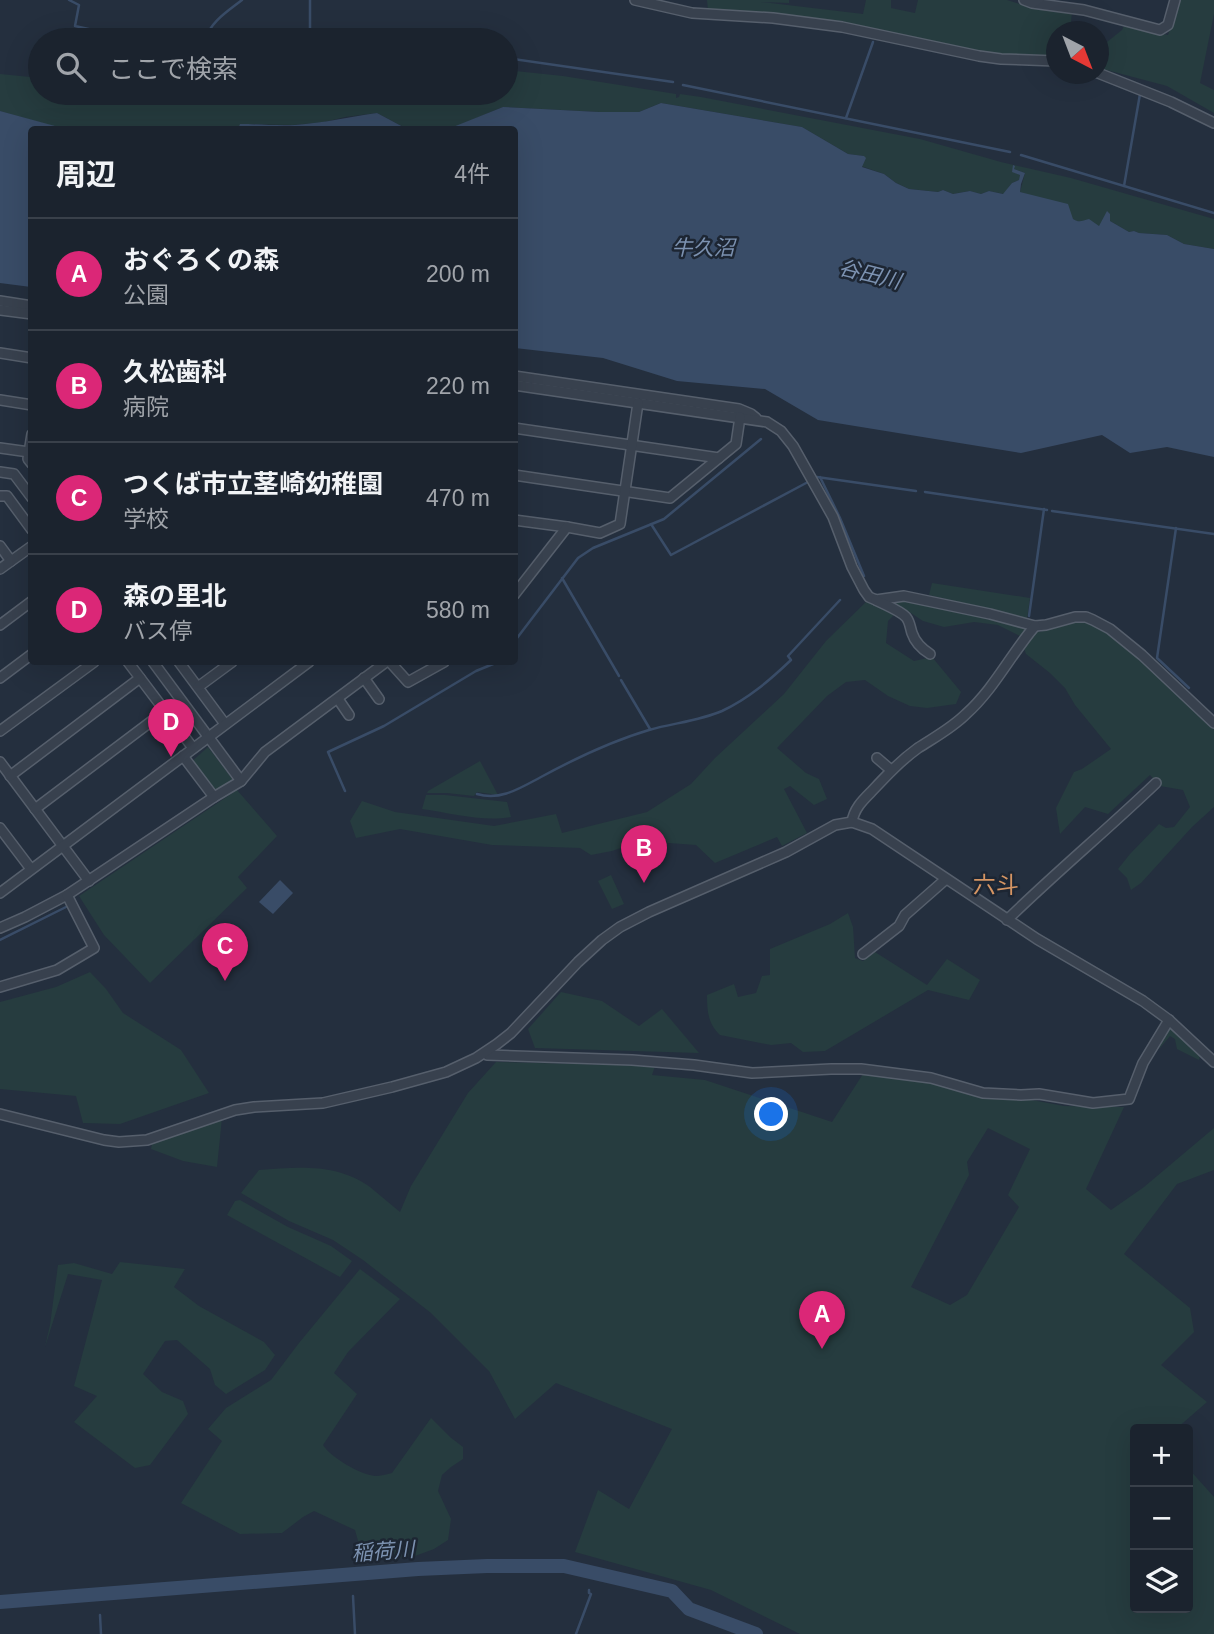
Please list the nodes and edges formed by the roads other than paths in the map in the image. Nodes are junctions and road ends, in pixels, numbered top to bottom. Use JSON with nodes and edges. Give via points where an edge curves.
{"nodes":[{"id":1,"x":635,"y":0,"type":"edge"},
{"id":2,"x":1024,"y":0,"type":"edge"},
{"id":3,"x":1175,"y":0,"type":"edge"},
{"id":4,"x":684,"y":5,"type":"edge"},
{"id":5,"x":1046,"y":61,"type":"edge"},
{"id":6,"x":1109,"y":77,"type":"edge"},
{"id":7,"x":1214,"y":124,"type":"edge"},
{"id":8,"x":0,"y":301,"type":"edge"},
{"id":9,"x":28,"y":305,"type":"edge"},
{"id":10,"x":0,"y":310,"type":"edge"},
{"id":11,"x":28,"y":314,"type":"edge"},
{"id":12,"x":0,"y":353,"type":"edge"},
{"id":13,"x":28,"y":357,"type":"edge"},
{"id":14,"x":518,"y":377,"type":"edge"},
{"id":15,"x":518,"y":386,"type":"edge"},
{"id":16,"x":0,"y":400,"type":"edge"},
{"id":17,"x":638,"y":403,"type":"junction"},
{"id":18,"x":28,"y":404,"type":"edge"},
{"id":19,"x":740,"y":417,"type":"junction"},
{"id":20,"x":759,"y":420,"type":"junction"},
{"id":21,"x":518,"y":429,"type":"edge"},
{"id":22,"x":632,"y":445,"type":"junction"},
{"id":23,"x":0,"y":448,"type":"edge"},
{"id":24,"x":28,"y":452,"type":"edge"},
{"id":25,"x":719,"y":458,"type":"junction"},
{"id":26,"x":0,"y":472,"type":"edge"},
{"id":27,"x":518,"y":476,"type":"edge"},
{"id":28,"x":625,"y":491,"type":"junction"},
{"id":29,"x":28,"y":493,"type":"edge"},
{"id":30,"x":0,"y":496,"type":"edge"},
{"id":31,"x":518,"y":521,"type":"edge"},
{"id":32,"x":28,"y":525,"type":"edge"},
{"id":33,"x":567,"y":527,"type":"junction"},
{"id":34,"x":0,"y":546,"type":"edge"},
{"id":35,"x":28,"y":549,"type":"edge"},
{"id":36,"x":11,"y":561,"type":"junction"},
{"id":37,"x":0,"y":569,"type":"edge"},
{"id":38,"x":518,"y":590,"type":"edge"},
{"id":39,"x":876,"y":600,"type":"junction"},
{"id":40,"x":28,"y":604,"type":"edge"},
{"id":41,"x":0,"y":625,"type":"edge"},
{"id":42,"x":1035,"y":626,"type":"junction"},
{"id":43,"x":930,"y":654,"type":"dead end"},
{"id":44,"x":28,"y":657,"type":"edge"},
{"id":45,"x":90,"y":665,"type":"edge"},
{"id":46,"x":130,"y":665,"type":"edge"},
{"id":47,"x":155,"y":665,"type":"edge"},
{"id":48,"x":181,"y":665,"type":"edge"},
{"id":49,"x":228,"y":665,"type":"edge"},
{"id":50,"x":305,"y":665,"type":"edge"},
{"id":51,"x":384,"y":665,"type":"edge"},
{"id":52,"x":391,"y":665,"type":"edge"},
{"id":53,"x":438,"y":665,"type":"edge"},
{"id":54,"x":0,"y":678,"type":"edge"},
{"id":55,"x":140,"y":678,"type":"junction"},
{"id":56,"x":364,"y":678,"type":"junction"},
{"id":57,"x":198,"y":687,"type":"junction"},
{"id":58,"x":338,"y":699,"type":"junction"},
{"id":59,"x":379,"y":699,"type":"dead end"},
{"id":60,"x":165,"y":711,"type":"junction"},
{"id":61,"x":349,"y":715,"type":"dead end"},
{"id":62,"x":1214,"y":723,"type":"edge"},
{"id":63,"x":225,"y":724,"type":"junction"},
{"id":64,"x":0,"y":732,"type":"edge"},
{"id":65,"x":209,"y":737,"type":"junction"},
{"id":66,"x":193,"y":748,"type":"junction"},
{"id":67,"x":183,"y":756,"type":"junction"},
{"id":68,"x":877,"y":758,"type":"dead end"},
{"id":69,"x":0,"y":762,"type":"edge"},
{"id":70,"x":891,"y":770,"type":"junction"},
{"id":71,"x":10,"y":776,"type":"junction"},
{"id":72,"x":241,"y":781,"type":"junction"},
{"id":73,"x":1156,"y":783,"type":"dead end"},
{"id":74,"x":214,"y":797,"type":"junction"},
{"id":75,"x":35,"y":809,"type":"junction"},
{"id":76,"x":852,"y":822,"type":"junction"},
{"id":77,"x":0,"y":828,"type":"edge"},
{"id":78,"x":62,"y":845,"type":"junction"},
{"id":79,"x":31,"y":869,"type":"junction"},
{"id":80,"x":946,"y":879,"type":"junction"},
{"id":81,"x":89,"y":881,"type":"junction"},
{"id":82,"x":0,"y":893,"type":"edge"},
{"id":83,"x":67,"y":895,"type":"junction"},
{"id":84,"x":1007,"y":920,"type":"junction"},
{"id":85,"x":0,"y":928,"type":"edge"},
{"id":86,"x":863,"y":954,"type":"dead end"},
{"id":87,"x":0,"y":987,"type":"edge"},
{"id":88,"x":1169,"y":1020,"type":"junction"},
{"id":89,"x":487,"y":1055,"type":"dead end"},
{"id":90,"x":1214,"y":1062,"type":"edge"},
{"id":91,"x":0,"y":1114,"type":"edge"}],
"edges":[{"from":1,"to":4,"type":"street"},
{"from":2,"to":3,"type":"street","via":[[1160,30],[1168,25]]},
{"from":4,"to":5,"type":"street","via":[[692,13],[842,27],[979,56]]},
{"from":6,"to":7,"type":"street"},
{"from":8,"to":9,"type":"street"},
{"from":10,"to":11,"type":"street"},
{"from":12,"to":13,"type":"street"},
{"from":14,"to":20,"type":"street","via":[[739,409]]},
{"from":15,"to":17,"type":"street"},
{"from":16,"to":18,"type":"street"},
{"from":17,"to":19,"type":"street"},
{"from":17,"to":22,"type":"street"},
{"from":19,"to":20,"type":"street"},
{"from":19,"to":25,"type":"street","via":[[736,444]]},
{"from":20,"to":39,"type":"street","via":[[777,428],[790,442],[833,517],[864,590]]},
{"from":21,"to":22,"type":"street"},
{"from":22,"to":25,"type":"street"},
{"from":22,"to":28,"type":"street"},
{"from":23,"to":24,"type":"street"},
{"from":25,"to":28,"type":"street","via":[[670,498]]},
{"from":26,"to":29,"type":"street","via":[[14,474]]},
{"from":27,"to":28,"type":"street"},
{"from":28,"to":33,"type":"street","via":[[620,524],[600,533]]},
{"from":30,"to":32,"type":"street","via":[[7,496]]},
{"from":31,"to":33,"type":"street"},
{"from":33,"to":38,"type":"street"},
{"from":34,"to":36,"type":"street"},
{"from":35,"to":36,"type":"street"},
{"from":36,"to":37,"type":"street"},
{"from":39,"to":42,"type":"street","via":[[904,596]]},
{"from":39,"to":43,"type":"street","via":[[904,615],[916,642]]},
{"from":40,"to":41,"type":"street"},
{"from":42,"to":62,"type":"street","via":[[1075,617],[1101,624],[1142,655]]},
{"from":42,"to":70,"type":"street","via":[[970,711]]},
{"from":44,"to":54,"type":"street"},
{"from":45,"to":64,"type":"street"},
{"from":46,"to":55,"type":"street"},
{"from":47,"to":65,"type":"street"},
{"from":48,"to":57,"type":"street"},
{"from":49,"to":57,"type":"street"},
{"from":50,"to":63,"type":"street"},
{"from":51,"to":56,"type":"street"},
{"from":52,"to":53,"type":"street","via":[[408,681]]},
{"from":55,"to":60,"type":"street"},
{"from":55,"to":71,"type":"street"},
{"from":56,"to":58,"type":"street"},
{"from":56,"to":59,"type":"street"},
{"from":57,"to":63,"type":"street"},
{"from":58,"to":61,"type":"street"},
{"from":58,"to":72,"type":"street","via":[[265,752]]},
{"from":60,"to":66,"type":"street"},
{"from":60,"to":75,"type":"street"},
{"from":63,"to":65,"type":"street"},
{"from":65,"to":66,"type":"street"},
{"from":65,"to":72,"type":"street"},
{"from":66,"to":67,"type":"street"},
{"from":67,"to":74,"type":"street"},
{"from":67,"to":78,"type":"street"},
{"from":68,"to":70,"type":"street"},
{"from":69,"to":71,"type":"street"},
{"from":70,"to":76,"type":"street","via":[[854,811]]},
{"from":71,"to":75,"type":"street"},
{"from":72,"to":74,"type":"street"},
{"from":73,"to":84,"type":"street"},
{"from":74,"to":81,"type":"street"},
{"from":75,"to":78,"type":"street"},
{"from":76,"to":80,"type":"street","via":[[872,829]]},
{"from":76,"to":91,"type":"street","via":[[835,825],[620,927],[578,962],[511,1033],[446,1072],[323,1103],[235,1110],[147,1140],[104,1140]]},
{"from":77,"to":79,"type":"street"},
{"from":78,"to":79,"type":"street"},
{"from":78,"to":81,"type":"street"},
{"from":79,"to":82,"type":"street"},
{"from":80,"to":84,"type":"street"},
{"from":80,"to":86,"type":"street"},
{"from":81,"to":83,"type":"street"},
{"from":83,"to":85,"type":"street"},
{"from":83,"to":87,"type":"street","via":[[94,948],[57,970]]},
{"from":84,"to":88,"type":"street"},
{"from":88,"to":89,"type":"street","via":[[1143,1063],[1129,1100],[1093,1103],[1038,1094],[983,1093],[931,1078],[861,1069],[752,1073],[632,1060]]},
{"from":88,"to":90,"type":"street"}]}
